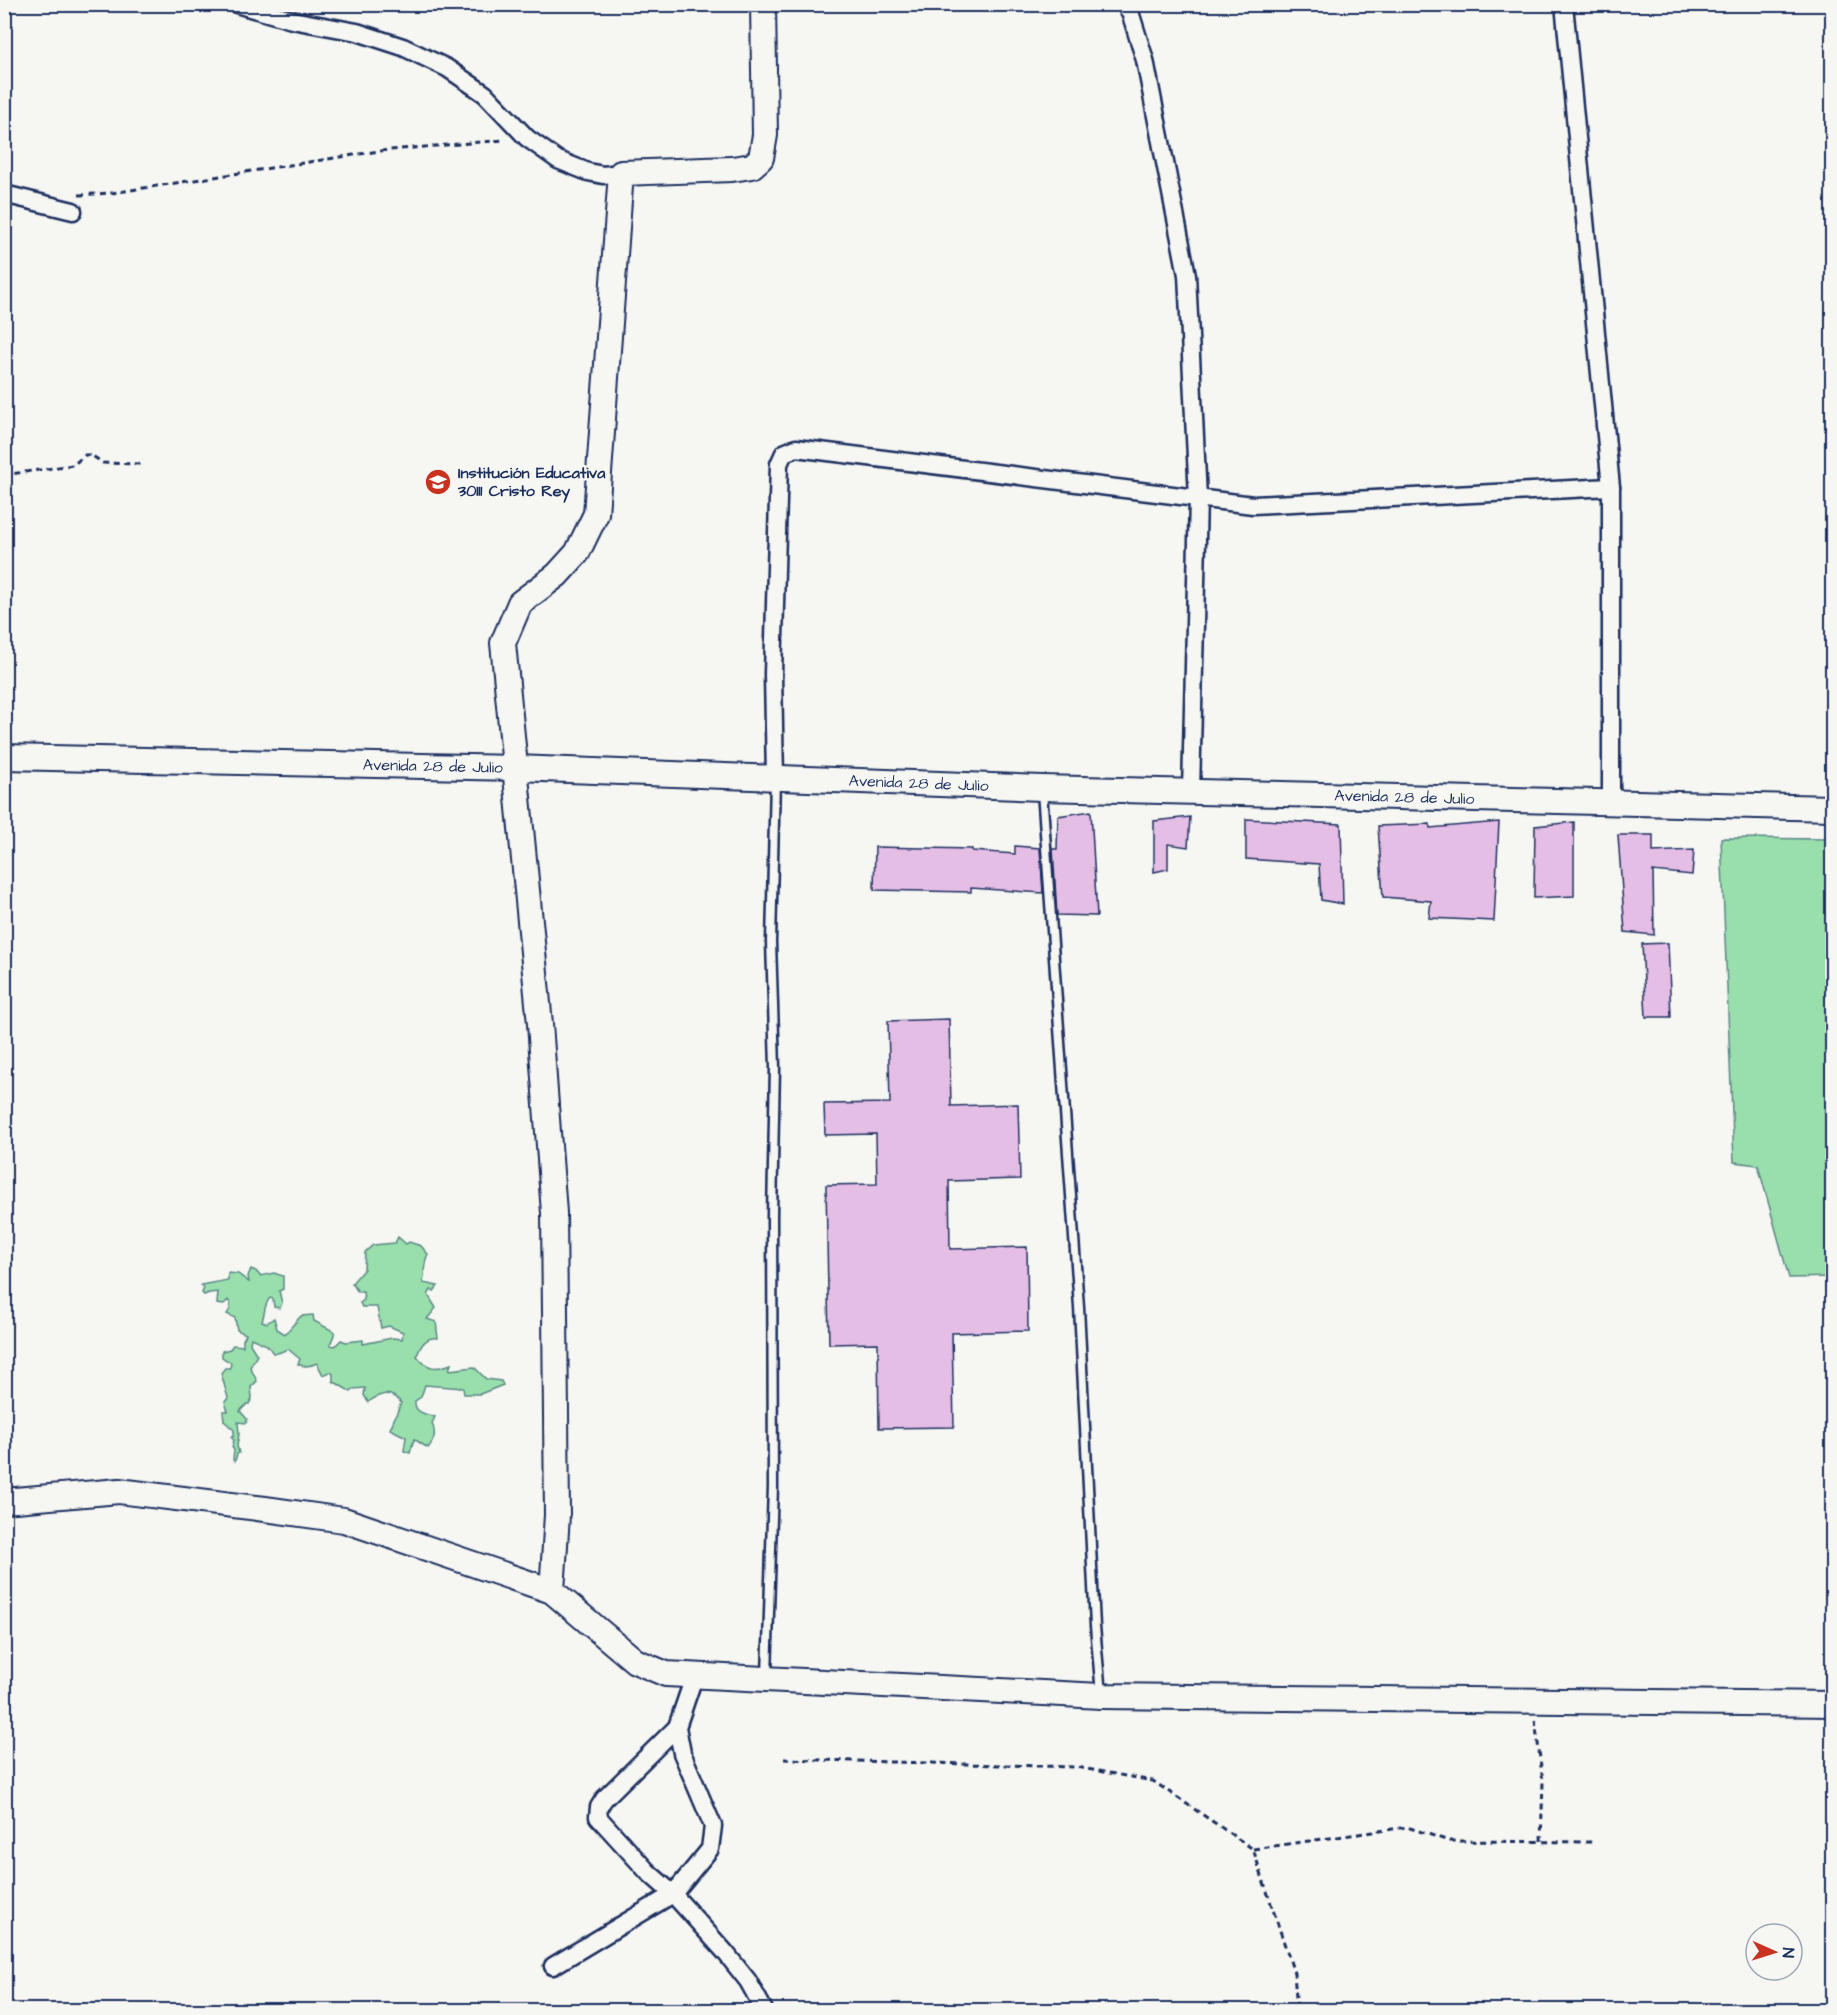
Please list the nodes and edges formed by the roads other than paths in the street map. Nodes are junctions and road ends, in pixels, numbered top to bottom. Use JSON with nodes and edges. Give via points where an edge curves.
{"nodes":[{"id":1,"x":236,"y":4,"type":"edge"},
{"id":2,"x":763,"y":4,"type":"edge"},
{"id":3,"x":1125,"y":4,"type":"edge"},
{"id":4,"x":1563,"y":4,"type":"edge"},
{"id":5,"x":621,"y":173,"type":"junction"},
{"id":6,"x":4,"y":194,"type":"edge"},
{"id":7,"x":73,"y":211,"type":"dead end"},
{"id":8,"x":1611,"y":487,"type":"junction"},
{"id":9,"x":1198,"y":498,"type":"junction"},
{"id":10,"x":4,"y":757,"type":"edge"},
{"id":11,"x":516,"y":768,"type":"junction"},
{"id":12,"x":775,"y":778,"type":"junction"},
{"id":13,"x":1042,"y":788,"type":"junction"},
{"id":14,"x":1191,"y":792,"type":"junction"},
{"id":15,"x":1611,"y":804,"type":"junction"},
{"id":16,"x":1833,"y":808,"type":"edge"},
{"id":17,"x":4,"y":1501,"type":"edge"},
{"id":18,"x":552,"y":1591,"type":"junction"},
{"id":19,"x":694,"y":1677,"type":"junction"},
{"id":20,"x":767,"y":1679,"type":"junction"},
{"id":21,"x":1101,"y":1696,"type":"junction"},
{"id":22,"x":1833,"y":1704,"type":"edge"},
{"id":23,"x":677,"y":1727,"type":"junction"},
{"id":24,"x":673,"y":1894,"type":"junction"},
{"id":25,"x":553,"y":1966,"type":"dead end"},
{"id":26,"x":764,"y":2010,"type":"edge"}],
"edges":[{"from":1,"to":5,"type":"street","via":[[357,32],[403,47],[447,68],[485,94],[527,138],[558,160],[588,172]]},
{"from":2,"to":5,"type":"street","via":[[765,135],[761,158],[752,166],[732,169]]},
{"from":3,"to":9,"type":"street","via":[[1145,60],[1187,275]]},
{"from":4,"to":8,"type":"street"},
{"from":5,"to":11,"type":"street","via":[[596,513],[577,553],[557,575],[520,603],[503,643]]},
{"from":6,"to":7,"type":"street"},
{"from":8,"to":9,"type":"street","via":[[1253,505]]},
{"from":8,"to":15,"type":"street"},
{"from":9,"to":12,"type":"street","via":[[796,448],[784,453],[779,464],[773,674]]},
{"from":9,"to":14,"type":"street"},
{"from":10,"to":11,"type":"street","name":"Avenida 28 de Julio"},
{"from":11,"to":12,"type":"street","name":"Avenida 28 de Julio"},
{"from":11,"to":18,"type":"street","via":[[554,1213],[557,1515]]},
{"from":12,"to":13,"type":"street","name":"Avenida 28 de Julio"},
{"from":12,"to":20,"type":"lane","via":[[771,942],[775,1067],[772,1486]]},
{"from":13,"to":14,"type":"street","name":"Avenida 28 de Julio"},
{"from":13,"to":21,"type":"lane","via":[[1079,1306]]},
{"from":14,"to":15,"type":"street","name":"Avenida 28 de Julio"},
{"from":15,"to":16,"type":"street","name":"Avenida 28 de Julio"},
{"from":17,"to":18,"type":"street","via":[[120,1491],[344,1520]]},
{"from":18,"to":19,"type":"street","via":[[635,1661],[666,1674]]},
{"from":19,"to":20,"type":"street"},
{"from":19,"to":23,"type":"street"},
{"from":20,"to":21,"type":"street"},
{"from":21,"to":22,"type":"street"},
{"from":23,"to":24,"type":"street","via":[[689,1773],[713,1826],[710,1849]]},
{"from":23,"to":24,"type":"street","via":[[604,1799],[598,1817]]},
{"from":24,"to":25,"type":"street"},
{"from":24,"to":26,"type":"street","via":[[748,1981]]}]}
